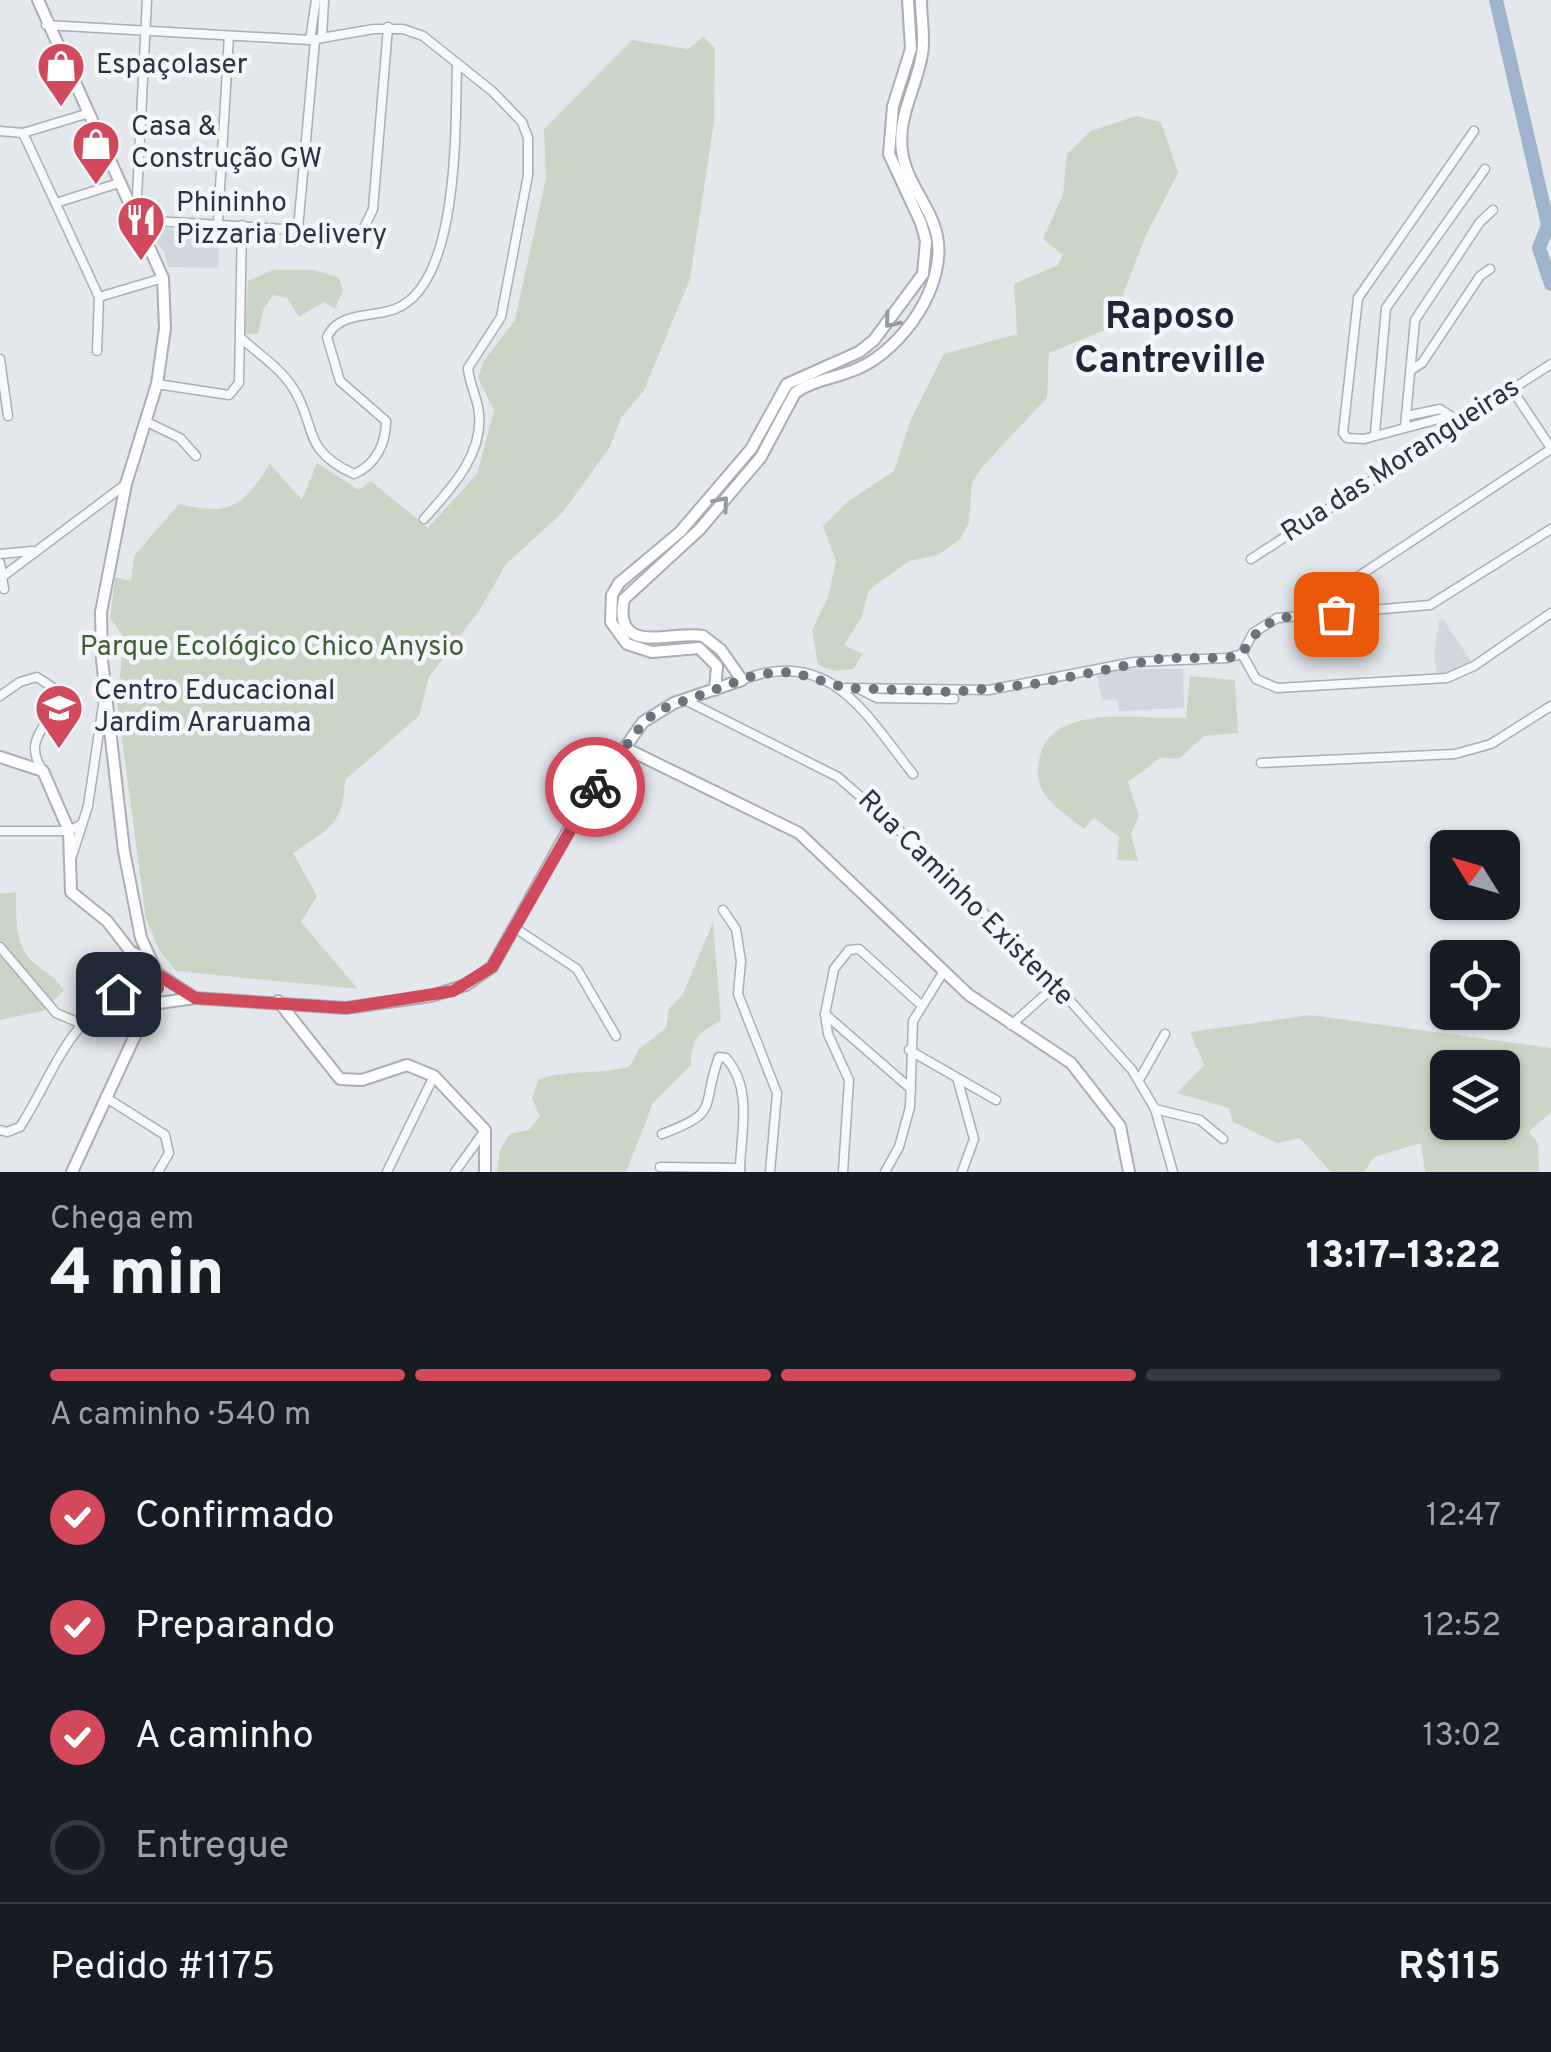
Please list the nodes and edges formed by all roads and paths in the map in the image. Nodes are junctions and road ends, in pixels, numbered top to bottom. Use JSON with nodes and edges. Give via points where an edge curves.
{"nodes":[{"id":1,"x":38,"y":0,"type":"edge"},
{"id":2,"x":147,"y":0,"type":"edge"},
{"id":3,"x":316,"y":0,"type":"edge"},
{"id":4,"x":324,"y":0,"type":"edge"},
{"id":5,"x":908,"y":0,"type":"edge"},
{"id":6,"x":921,"y":0,"type":"edge"},
{"id":7,"x":46,"y":26,"type":"junction"},
{"id":8,"x":388,"y":27,"type":"junction"},
{"id":9,"x":146,"y":32,"type":"junction"},
{"id":10,"x":229,"y":36,"type":"junction"},
{"id":11,"x":316,"y":40,"type":"junction"},
{"id":12,"x":457,"y":64,"type":"junction"},
{"id":13,"x":86,"y":114,"type":"junction"},
{"id":14,"x":1474,"y":130,"type":"dead end"},
{"id":15,"x":0,"y":131,"type":"edge"},
{"id":16,"x":23,"y":133,"type":"junction"},
{"id":17,"x":895,"y":154,"type":"junction"},
{"id":18,"x":1485,"y":169,"type":"dead end"},
{"id":19,"x":119,"y":183,"type":"junction"},
{"id":20,"x":56,"y":203,"type":"junction"},
{"id":21,"x":1494,"y":210,"type":"dead end"},
{"id":22,"x":137,"y":218,"type":"junction"},
{"id":23,"x":218,"y":222,"type":"junction"},
{"id":24,"x":242,"y":226,"type":"junction"},
{"id":25,"x":298,"y":229,"type":"junction"},
{"id":26,"x":1490,"y":270,"type":"dead end"},
{"id":27,"x":929,"y":275,"type":"junction"},
{"id":28,"x":163,"y":278,"type":"junction"},
{"id":29,"x":99,"y":296,"type":"junction"},
{"id":30,"x":242,"y":340,"type":"junction"},
{"id":31,"x":97,"y":351,"type":"dead end"},
{"id":32,"x":0,"y":359,"type":"edge"},
{"id":33,"x":1551,"y":364,"type":"edge"},
{"id":34,"x":1410,"y":370,"type":"junction"},
{"id":35,"x":157,"y":384,"type":"junction"},
{"id":36,"x":1511,"y":388,"type":"junction"},
{"id":37,"x":8,"y":416,"type":"dead end"},
{"id":38,"x":1406,"y":416,"type":"junction"},
{"id":39,"x":1424,"y":418,"type":"junction"},
{"id":40,"x":147,"y":422,"type":"junction"},
{"id":41,"x":1460,"y":422,"type":"junction"},
{"id":42,"x":1405,"y":427,"type":"junction"},
{"id":43,"x":1375,"y":434,"type":"junction"},
{"id":44,"x":1551,"y":449,"type":"edge"},
{"id":45,"x":196,"y":456,"type":"dead end"},
{"id":46,"x":739,"y":462,"type":"junction"},
{"id":47,"x":749,"y":471,"type":"junction"},
{"id":48,"x":126,"y":484,"type":"junction"},
{"id":49,"x":424,"y":519,"type":"dead end"},
{"id":50,"x":1551,"y":529,"type":"edge"},
{"id":51,"x":36,"y":549,"type":"junction"},
{"id":52,"x":0,"y":554,"type":"edge"},
{"id":53,"x":1251,"y":559,"type":"dead end"},
{"id":54,"x":0,"y":563,"type":"edge"},
{"id":55,"x":2,"y":577,"type":"edge"},
{"id":56,"x":4,"y":589,"type":"dead end"},
{"id":57,"x":1551,"y":613,"type":"edge"},
{"id":58,"x":1298,"y":616,"type":"junction"},
{"id":59,"x":630,"y":639,"type":"junction"},
{"id":60,"x":1242,"y":654,"type":"junction"},
{"id":61,"x":734,"y":670,"type":"junction"},
{"id":62,"x":718,"y":676,"type":"junction"},
{"id":63,"x":742,"y":680,"type":"junction"},
{"id":64,"x":846,"y":688,"type":"junction"},
{"id":65,"x":859,"y":688,"type":"junction"},
{"id":66,"x":715,"y":690,"type":"junction"},
{"id":67,"x":106,"y":692,"type":"junction"},
{"id":68,"x":0,"y":696,"type":"edge"},
{"id":69,"x":954,"y":699,"type":"dead end"},
{"id":70,"x":687,"y":701,"type":"junction"},
{"id":71,"x":1551,"y":706,"type":"edge"},
{"id":72,"x":625,"y":748,"type":"junction"},
{"id":73,"x":0,"y":758,"type":"edge"},
{"id":74,"x":1261,"y":763,"type":"dead end"},
{"id":75,"x":43,"y":771,"type":"junction"},
{"id":76,"x":913,"y":774,"type":"dead end"},
{"id":77,"x":83,"y":823,"type":"junction"},
{"id":78,"x":0,"y":831,"type":"edge"},
{"id":79,"x":69,"y":832,"type":"junction"},
{"id":80,"x":71,"y":860,"type":"junction"},
{"id":81,"x":723,"y":910,"type":"dead end"},
{"id":82,"x":515,"y":928,"type":"junction"},
{"id":83,"x":0,"y":947,"type":"edge"},
{"id":84,"x":151,"y":960,"type":"junction"},
{"id":85,"x":944,"y":971,"type":"junction"},
{"id":86,"x":157,"y":974,"type":"junction"},
{"id":87,"x":176,"y":986,"type":"junction"},
{"id":88,"x":1056,"y":986,"type":"junction"},
{"id":89,"x":158,"y":988,"type":"junction"},
{"id":90,"x":195,"y":998,"type":"junction"},
{"id":91,"x":173,"y":1000,"type":"junction"},
{"id":92,"x":278,"y":1001,"type":"junction"},
{"id":93,"x":152,"y":1004,"type":"junction"},
{"id":94,"x":920,"y":1004,"type":"junction"},
{"id":95,"x":824,"y":1014,"type":"junction"},
{"id":96,"x":82,"y":1024,"type":"junction"},
{"id":97,"x":1011,"y":1025,"type":"junction"},
{"id":98,"x":1165,"y":1034,"type":"dead end"},
{"id":99,"x":616,"y":1036,"type":"dead end"},
{"id":100,"x":909,"y":1050,"type":"junction"},
{"id":101,"x":434,"y":1076,"type":"junction"},
{"id":102,"x":957,"y":1080,"type":"junction"},
{"id":103,"x":1139,"y":1080,"type":"junction"},
{"id":104,"x":910,"y":1088,"type":"junction"},
{"id":105,"x":105,"y":1097,"type":"junction"},
{"id":106,"x":996,"y":1100,"type":"dead end"},
{"id":107,"x":1156,"y":1109,"type":"junction"},
{"id":108,"x":0,"y":1130,"type":"edge"},
{"id":109,"x":485,"y":1130,"type":"junction"},
{"id":110,"x":662,"y":1134,"type":"dead end"},
{"id":111,"x":1223,"y":1140,"type":"dead end"},
{"id":112,"x":660,"y":1167,"type":"dead end"},
{"id":113,"x":740,"y":1170,"type":"edge"},
{"id":114,"x":72,"y":1172,"type":"edge"},
{"id":115,"x":158,"y":1172,"type":"edge"},
{"id":116,"x":387,"y":1172,"type":"edge"},
{"id":117,"x":456,"y":1172,"type":"edge"},
{"id":118,"x":486,"y":1172,"type":"edge"},
{"id":119,"x":770,"y":1172,"type":"edge"},
{"id":120,"x":844,"y":1172,"type":"edge"},
{"id":121,"x":885,"y":1172,"type":"edge"},
{"id":122,"x":962,"y":1172,"type":"edge"},
{"id":123,"x":1130,"y":1172,"type":"edge"},
{"id":124,"x":1173,"y":1172,"type":"edge"}],
"edges":[{"from":1,"to":7,"type":"street"},
{"from":2,"to":9,"type":"street"},
{"from":3,"to":11,"type":"street"},
{"from":4,"to":11,"type":"street"},
{"from":5,"to":17,"type":"street","via":[[911,49],[892,106]]},
{"from":6,"to":17,"type":"street","via":[[923,50]]},
{"from":7,"to":9,"type":"street"},
{"from":7,"to":13,"type":"street"},
{"from":8,"to":11,"type":"street"},
{"from":8,"to":12,"type":"street","via":[[413,31]]},
{"from":8,"to":25,"type":"street","via":[[367,226],[348,233]]},
{"from":9,"to":10,"type":"street"},
{"from":9,"to":22,"type":"street"},
{"from":10,"to":11,"type":"street"},
{"from":10,"to":23,"type":"street"},
{"from":11,"to":25,"type":"street"},
{"from":12,"to":30,"type":"street","via":[[447,222],[428,274],[410,301],[338,322],[327,337],[340,381],[386,420],[377,455],[359,473],[319,450],[296,391]]},
{"from":12,"to":49,"type":"street","via":[[522,122],[529,164],[501,317],[468,368],[478,408],[475,443],[464,472]]},
{"from":13,"to":16,"type":"street"},
{"from":13,"to":19,"type":"street"},
{"from":14,"to":43,"type":"street","via":[[1358,298],[1344,433],[1355,439]]},
{"from":15,"to":16,"type":"street"},
{"from":16,"to":20,"type":"street"},
{"from":17,"to":27,"type":"street","via":[[926,241]]},
{"from":18,"to":43,"type":"street","via":[[1386,308]]},
{"from":19,"to":20,"type":"street"},
{"from":19,"to":22,"type":"street"},
{"from":20,"to":29,"type":"street"},
{"from":21,"to":34,"type":"street","via":[[1418,314]]},
{"from":22,"to":23,"type":"street"},
{"from":22,"to":28,"type":"street"},
{"from":23,"to":24,"type":"street"},
{"from":24,"to":25,"type":"street"},
{"from":24,"to":30,"type":"street"},
{"from":26,"to":34,"type":"street"},
{"from":27,"to":46,"type":"street","one_way":true,"via":[[859,352],[786,384]]},
{"from":27,"to":47,"type":"street","via":[[909,322],[882,353],[805,386],[787,401]]},
{"from":28,"to":29,"type":"street"},
{"from":28,"to":35,"type":"street"},
{"from":29,"to":31,"type":"street"},
{"from":30,"to":35,"type":"street","via":[[239,384],[228,395]]},
{"from":32,"to":37,"type":"street"},
{"from":33,"to":36,"type":"street","name":"Rua das Morangueiras"},
{"from":34,"to":38,"type":"street"},
{"from":35,"to":40,"type":"street"},
{"from":36,"to":41,"type":"street","name":"Rua das Morangueiras"},
{"from":36,"to":44,"type":"street"},
{"from":38,"to":39,"type":"street"},
{"from":38,"to":42,"type":"street"},
{"from":39,"to":41,"type":"street"},
{"from":39,"to":42,"type":"street"},
{"from":40,"to":45,"type":"street","via":[[180,438]]},
{"from":40,"to":48,"type":"street"},
{"from":41,"to":53,"type":"street","name":"Rua das Morangueiras"},
{"from":42,"to":43,"type":"street"},
{"from":44,"to":58,"type":"street"},
{"from":46,"to":47,"type":"street"},
{"from":46,"to":59,"type":"street","via":[[680,532],[619,583],[611,622]]},
{"from":59,"to":47,"type":"street","one_way":true,"via":[[623,618],[629,591],[700,529]]},
{"from":48,"to":51,"type":"street"},
{"from":48,"to":67,"type":"street","via":[[101,612]]},
{"from":50,"to":58,"type":"street","via":[[1430,605]]},
{"from":51,"to":52,"type":"street"},
{"from":51,"to":55,"type":"street"},
{"from":54,"to":55,"type":"street"},
{"from":55,"to":56,"type":"street"},
{"from":57,"to":60,"type":"street","via":[[1447,678],[1277,688],[1256,679]]},
{"from":58,"to":60,"type":"street","via":[[1263,624]]},
{"from":59,"to":61,"type":"street","via":[[703,636]]},
{"from":59,"to":62,"type":"street","via":[[652,652],[699,648]]},
{"from":60,"to":65,"type":"street","via":[[1134,662],[989,690]]},
{"from":61,"to":62,"type":"street"},
{"from":61,"to":63,"type":"street"},
{"from":62,"to":66,"type":"street"},
{"from":63,"to":64,"type":"street","via":[[792,672]]},
{"from":63,"to":66,"type":"street"},
{"from":64,"to":65,"type":"street"},
{"from":64,"to":76,"type":"street"},
{"from":65,"to":69,"type":"street","via":[[877,698]]},
{"from":66,"to":70,"type":"street"},
{"from":67,"to":77,"type":"street"},
{"from":67,"to":84,"type":"street","via":[[124,851]]},
{"from":68,"to":75,"type":"street","via":[[37,677],[54,691],[33,745]]},
{"from":70,"to":72,"type":"street","via":[[659,710]]},
{"from":70,"to":88,"type":"street","name":"Rua Caminho Existente","via":[[854,788]]},
{"from":71,"to":74,"type":"street","via":[[1491,744],[1455,754]]},
{"from":72,"to":82,"type":"street","via":[[584,804]]},
{"from":72,"to":85,"type":"street","via":[[800,832]]},
{"from":73,"to":75,"type":"street"},
{"from":75,"to":79,"type":"street"},
{"from":77,"to":79,"type":"street"},
{"from":77,"to":80,"type":"street"},
{"from":78,"to":79,"type":"street"},
{"from":79,"to":80,"type":"street"},
{"from":80,"to":84,"type":"street","via":[[71,892],[131,952]]},
{"from":81,"to":119,"type":"street","via":[[736,928],[738,994],[776,1093]]},
{"from":82,"to":92,"type":"street","via":[[492,967],[453,991],[346,1008]]},
{"from":82,"to":99,"type":"street","via":[[577,969]]},
{"from":83,"to":96,"type":"street","via":[[56,1013]]},
{"from":84,"to":86,"type":"street"},
{"from":85,"to":94,"type":"street"},
{"from":85,"to":97,"type":"street"},
{"from":86,"to":87,"type":"street"},
{"from":86,"to":89,"type":"street"},
{"from":87,"to":90,"type":"street"},
{"from":87,"to":91,"type":"street"},
{"from":88,"to":97,"type":"street"},
{"from":88,"to":103,"type":"street","name":"Rua Caminho Existente"},
{"from":89,"to":93,"type":"street"},
{"from":89,"to":96,"type":"street","via":[[118,994]]},
{"from":90,"to":91,"type":"street"},
{"from":90,"to":92,"type":"street"},
{"from":91,"to":93,"type":"street"},
{"from":92,"to":101,"type":"street","via":[[340,1078],[362,1080],[407,1065]]},
{"from":93,"to":105,"type":"street"},
{"from":94,"to":95,"type":"street","via":[[858,948],[834,969]]},
{"from":94,"to":100,"type":"street"},
{"from":95,"to":104,"type":"street"},
{"from":95,"to":120,"type":"street","via":[[849,1080]]},
{"from":96,"to":108,"type":"street","via":[[20,1127]]},
{"from":97,"to":123,"type":"street","via":[[1052,1048],[1091,1086],[1120,1126]]},
{"from":98,"to":103,"type":"street"},
{"from":100,"to":102,"type":"street"},
{"from":100,"to":104,"type":"street"},
{"from":101,"to":109,"type":"street"},
{"from":101,"to":116,"type":"street"},
{"from":102,"to":106,"type":"street"},
{"from":102,"to":122,"type":"street","via":[[974,1140]]},
{"from":103,"to":107,"type":"street","name":"Rua Caminho Existente"},
{"from":104,"to":121,"type":"street","via":[[907,1125]]},
{"from":105,"to":114,"type":"street"},
{"from":105,"to":115,"type":"street","via":[[165,1134],[169,1153]]},
{"from":107,"to":111,"type":"street","via":[[1200,1120]]},
{"from":107,"to":124,"type":"street","name":"Rua Caminho Existente"},
{"from":109,"to":117,"type":"street"},
{"from":109,"to":118,"type":"street"},
{"from":110,"to":113,"type":"street","via":[[708,1108],[718,1057],[732,1064],[744,1104]]},
{"from":112,"to":113,"type":"street"}]}
